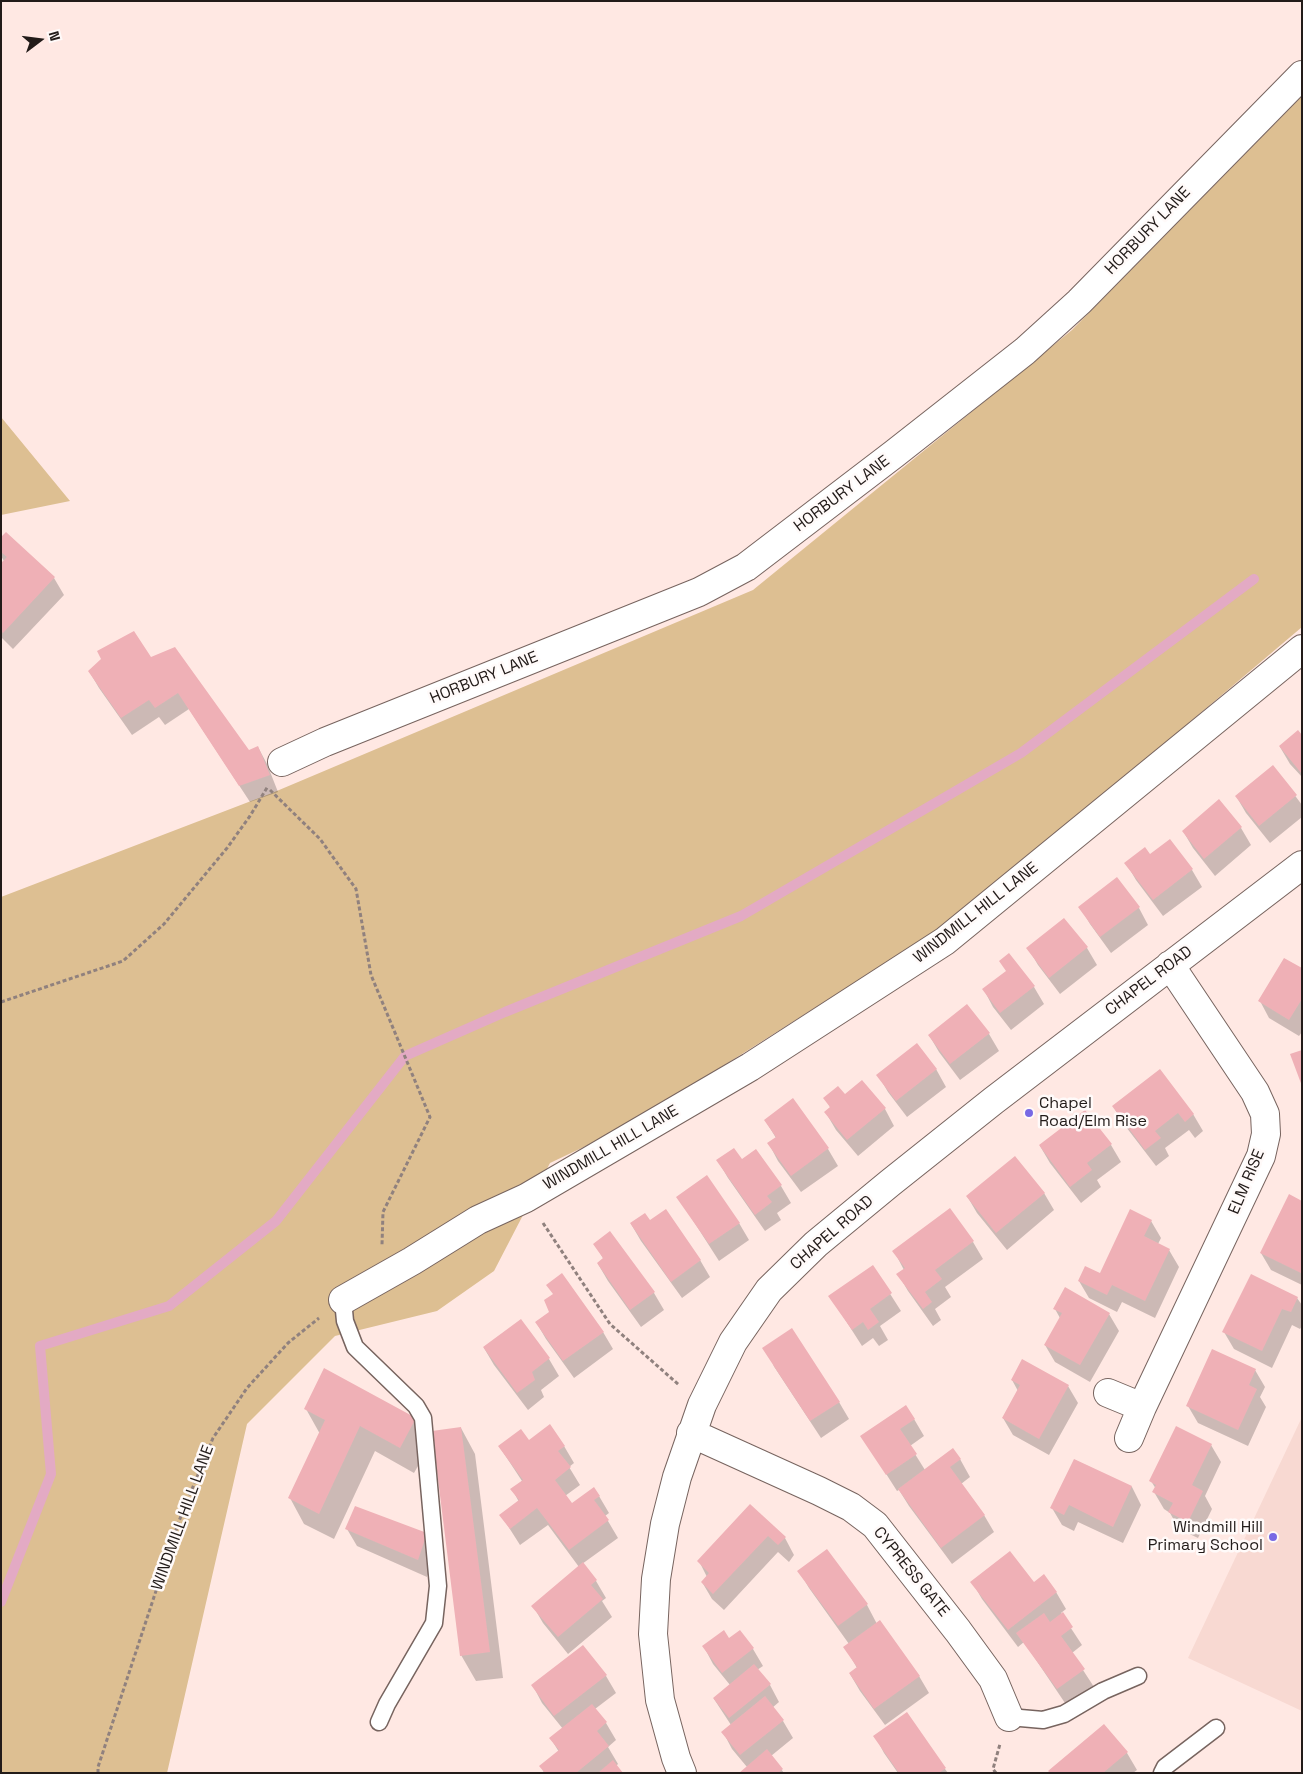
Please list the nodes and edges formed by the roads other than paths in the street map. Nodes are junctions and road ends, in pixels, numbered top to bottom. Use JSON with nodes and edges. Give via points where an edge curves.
{"nodes":[{"id":1,"x":1302,"y":75,"type":"edge"},
{"id":2,"x":1302,"y":649,"type":"edge"},
{"id":3,"x":282,"y":762,"type":"road end"},
{"id":4,"x":1302,"y":865,"type":"edge"},
{"id":5,"x":1170,"y":965,"type":"junction"},
{"id":6,"x":344,"y":1300,"type":"joint"},
{"id":7,"x":1108,"y":1392,"type":"dead end"},
{"id":8,"x":1142,"y":1407,"type":"junction"},
{"id":9,"x":691,"y":1433,"type":"junction"},
{"id":10,"x":1129,"y":1438,"type":"dead end"},
{"id":11,"x":1138,"y":1676,"type":"dead end"},
{"id":12,"x":1008,"y":1717,"type":"joint"},
{"id":13,"x":379,"y":1722,"type":"dead end"},
{"id":14,"x":1216,"y":1728,"type":"dead end"},
{"id":15,"x":682,"y":1773,"type":"edge"},
{"id":16,"x":1162,"y":1773,"type":"edge"}],
"edges":[{"from":1,"to":3,"type":"street","name":"HORBURY LANE","via":[[1079,302],[1032,345],[746,567],[699,592]]},
{"from":2,"to":6,"type":"street","name":"WINDMILL HILL LANE","via":[[945,942],[750,1067],[526,1198],[478,1220]]},
{"from":4,"to":5,"type":"street","name":"CHAPEL ROAD"},
{"from":5,"to":8,"type":"street","name":"ELM RISE","via":[[1255,1092],[1265,1114],[1266,1134],[1261,1156]]},
{"from":5,"to":9,"type":"street","name":"CHAPEL ROAD","via":[[985,1107],[816,1244],[769,1290],[733,1342]]},
{"from":6,"to":13,"type":"lane","via":[[345,1321],[355,1347],[416,1406],[423,1418],[438,1586],[434,1623]]},
{"from":7,"to":8,"type":"street"},
{"from":8,"to":10,"type":"street","name":"ELM RISE"},
{"from":9,"to":12,"type":"street","name":"CYPRESS GATE","via":[[819,1491],[851,1507],[875,1525],[993,1679]]},
{"from":9,"to":15,"type":"street","name":"CHAPEL ROAD","via":[[665,1524],[656,1579],[653,1634],[660,1700]]},
{"from":11,"to":12,"type":"lane","via":[[1102,1691],[1064,1714],[1044,1720]]},
{"from":14,"to":16,"type":"lane","via":[[1165,1767]]}]}
